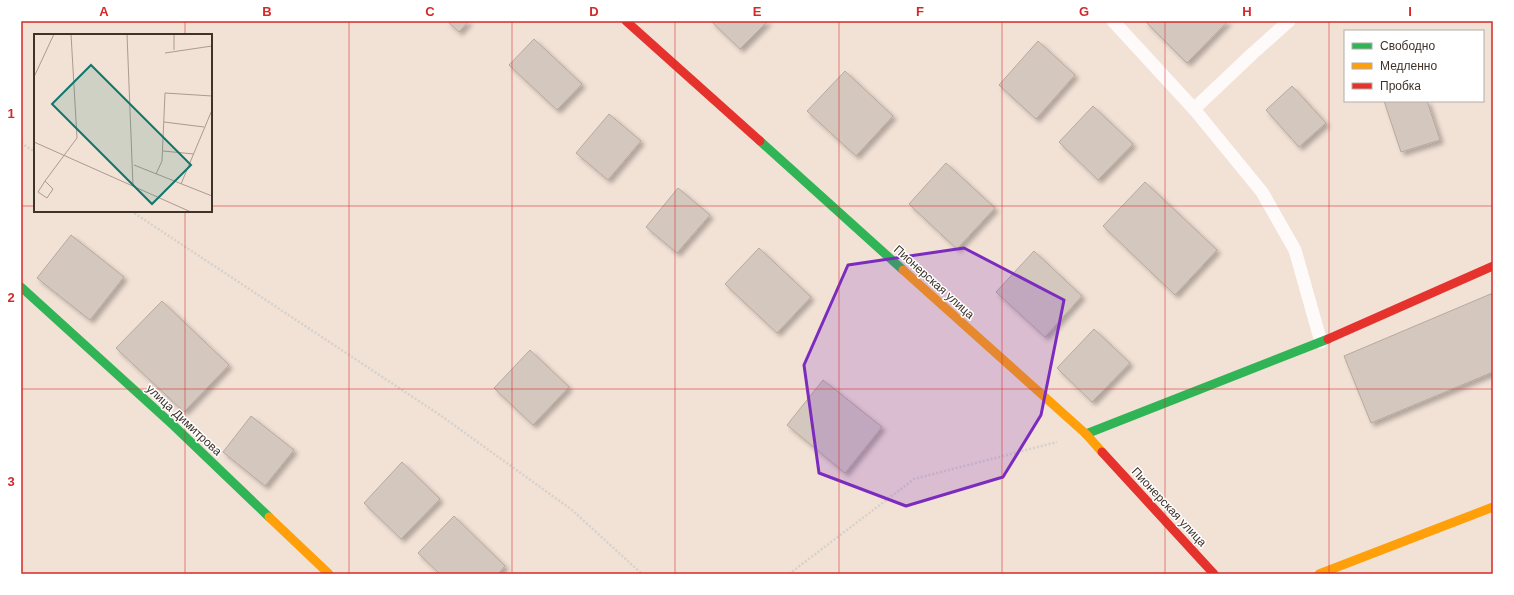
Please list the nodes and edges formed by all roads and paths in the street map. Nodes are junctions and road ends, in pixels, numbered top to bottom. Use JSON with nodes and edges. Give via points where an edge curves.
{"nodes":[{"id":1,"x":626,"y":21,"type":"edge"},
{"id":2,"x":1113,"y":21,"type":"edge"},
{"id":3,"x":1289,"y":21,"type":"edge"},
{"id":4,"x":1194,"y":108,"type":"junction"},
{"id":5,"x":21,"y":143,"type":"edge"},
{"id":6,"x":34,"y":151,"type":"edge"},
{"id":7,"x":133,"y":212,"type":"edge"},
{"id":8,"x":1493,"y":266,"type":"edge"},
{"id":9,"x":21,"y":287,"type":"edge"},
{"id":10,"x":1321,"y":342,"type":"junction"},
{"id":11,"x":1086,"y":434,"type":"junction"},
{"id":12,"x":1493,"y":507,"type":"edge"},
{"id":13,"x":329,"y":574,"type":"edge"},
{"id":14,"x":642,"y":574,"type":"edge"},
{"id":15,"x":789,"y":574,"type":"edge"},
{"id":16,"x":1214,"y":574,"type":"edge"},
{"id":17,"x":1319,"y":574,"type":"edge"}],
"edges":[{"from":1,"to":11,"type":"street","name":"Пионерская улица"},
{"from":2,"to":4,"type":"lane"},
{"from":3,"to":4,"type":"lane"},
{"from":4,"to":10,"type":"lane","via":[[1262,192],[1295,250]]},
{"from":5,"to":6,"type":"path"},
{"from":7,"to":14,"type":"path","via":[[440,415],[572,510]]},
{"from":8,"to":10,"type":"street"},
{"from":9,"to":13,"type":"street","name":"улица Димитрова","via":[[174,426]]},
{"from":10,"to":11,"type":"street"},
{"from":11,"to":15,"type":"path","via":[[914,479]]},
{"from":11,"to":16,"type":"street","name":"Пионерская улица"},
{"from":12,"to":17,"type":"street"}]}
